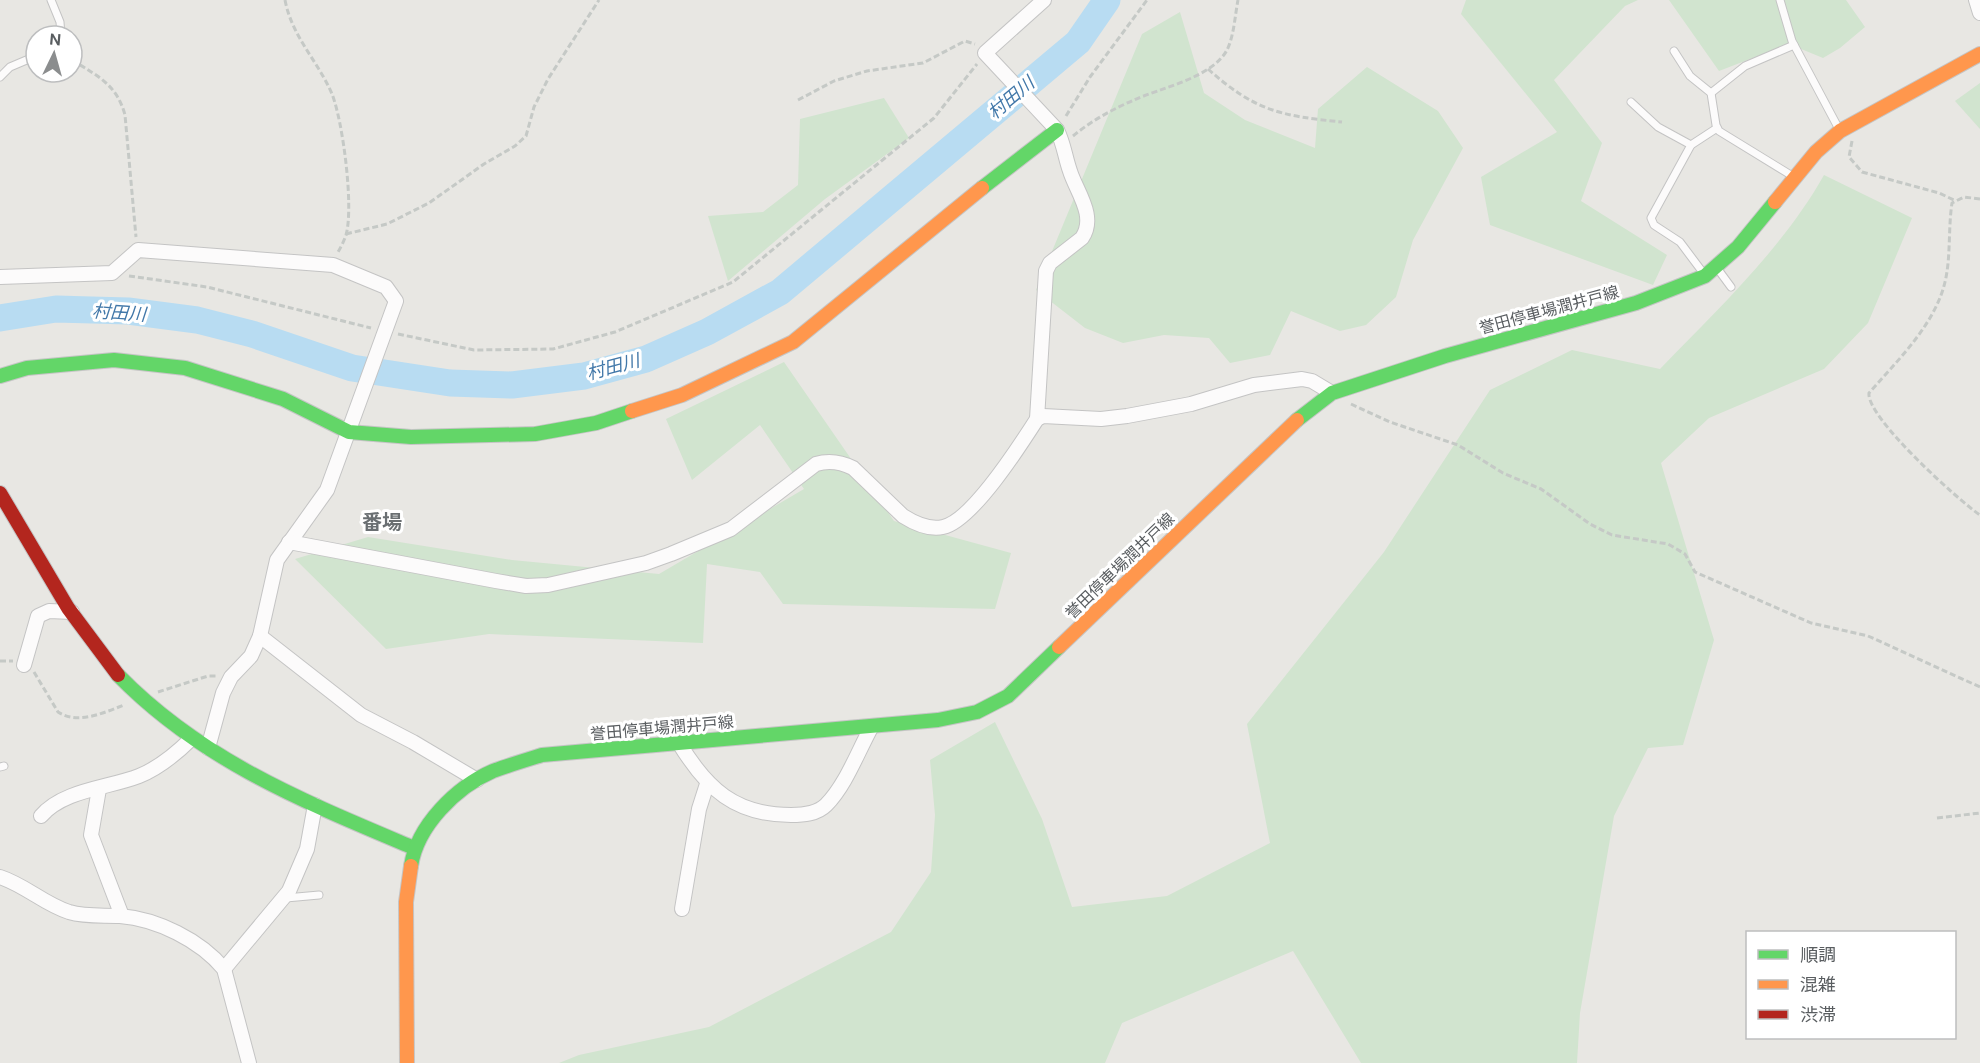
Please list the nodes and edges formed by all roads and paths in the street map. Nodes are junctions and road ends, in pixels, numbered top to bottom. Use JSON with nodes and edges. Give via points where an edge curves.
{"nodes":[{"id":1,"x":51,"y":0,"type":"edge"},
{"id":2,"x":285,"y":0,"type":"edge"},
{"id":3,"x":599,"y":0,"type":"edge"},
{"id":4,"x":1044,"y":0,"type":"edge"},
{"id":5,"x":1147,"y":0,"type":"edge"},
{"id":6,"x":1238,"y":0,"type":"edge"},
{"id":7,"x":1780,"y":0,"type":"edge"},
{"id":8,"x":1976,"y":0,"type":"edge"},
{"id":9,"x":1980,"y":13,"type":"edge"},
{"id":10,"x":60,"y":24,"type":"edge"},
{"id":11,"x":1794,"y":45,"type":"junction"},
{"id":12,"x":1674,"y":51,"type":"dead end"},
{"id":13,"x":985,"y":52,"type":"junction"},
{"id":14,"x":1980,"y":54,"type":"edge"},
{"id":15,"x":24,"y":61,"type":"edge"},
{"id":16,"x":84,"y":67,"type":"edge"},
{"id":17,"x":1208,"y":69,"type":"junction"},
{"id":18,"x":0,"y":77,"type":"edge"},
{"id":19,"x":1711,"y":93,"type":"junction"},
{"id":20,"x":798,"y":100,"type":"dead end"},
{"id":21,"x":1631,"y":102,"type":"dead end"},
{"id":22,"x":1342,"y":122,"type":"dead end"},
{"id":23,"x":1717,"y":128,"type":"junction"},
{"id":24,"x":1057,"y":130,"type":"junction"},
{"id":25,"x":1840,"y":131,"type":"junction"},
{"id":26,"x":1064,"y":144,"type":"junction"},
{"id":27,"x":1691,"y":145,"type":"junction"},
{"id":28,"x":1794,"y":177,"type":"junction"},
{"id":29,"x":1980,"y":198,"type":"edge"},
{"id":30,"x":1954,"y":200,"type":"junction"},
{"id":31,"x":346,"y":234,"type":"junction"},
{"id":32,"x":138,"y":250,"type":"junction"},
{"id":33,"x":333,"y":265,"type":"junction"},
{"id":34,"x":1711,"y":272,"type":"junction"},
{"id":35,"x":112,"y":273,"type":"junction"},
{"id":36,"x":0,"y":277,"type":"edge"},
{"id":37,"x":1731,"y":287,"type":"dead end"},
{"id":38,"x":384,"y":331,"type":"junction"},
{"id":39,"x":0,"y":376,"type":"edge"},
{"id":40,"x":1332,"y":393,"type":"junction"},
{"id":41,"x":1036,"y":419,"type":"junction"},
{"id":42,"x":349,"y":432,"type":"junction"},
{"id":43,"x":0,"y":493,"type":"edge"},
{"id":44,"x":1980,"y":515,"type":"edge"},
{"id":45,"x":289,"y":542,"type":"junction"},
{"id":46,"x":72,"y":612,"type":"junction"},
{"id":47,"x":260,"y":636,"type":"junction"},
{"id":48,"x":0,"y":661,"type":"edge"},
{"id":49,"x":24,"y":665,"type":"junction"},
{"id":50,"x":231,"y":677,"type":"junction"},
{"id":51,"x":1980,"y":687,"type":"edge"},
{"id":52,"x":141,"y":699,"type":"junction"},
{"id":53,"x":872,"y":726,"type":"junction"},
{"id":54,"x":192,"y":738,"type":"junction"},
{"id":55,"x":679,"y":743,"type":"junction"},
{"id":56,"x":208,"y":748,"type":"junction"},
{"id":57,"x":477,"y":780,"type":"junction"},
{"id":58,"x":708,"y":784,"type":"junction"},
{"id":59,"x":99,"y":789,"type":"junction"},
{"id":60,"x":315,"y":805,"type":"junction"},
{"id":61,"x":1980,"y":813,"type":"edge"},
{"id":62,"x":41,"y":816,"type":"dead end"},
{"id":63,"x":1936,"y":819,"type":"dead end"},
{"id":64,"x":414,"y":848,"type":"junction"},
{"id":65,"x":0,"y":877,"type":"edge"},
{"id":66,"x":319,"y":895,"type":"dead end"},
{"id":67,"x":286,"y":898,"type":"junction"},
{"id":68,"x":682,"y":909,"type":"dead end"},
{"id":69,"x":122,"y":916,"type":"junction"},
{"id":70,"x":224,"y":969,"type":"junction"},
{"id":71,"x":249,"y":1063,"type":"edge"},
{"id":72,"x":407,"y":1063,"type":"edge"}],
"edges":[{"from":1,"to":10,"type":"lane"},
{"from":2,"to":31,"type":"path","via":[[290,24],[332,94],[348,194]]},
{"from":3,"to":31,"type":"path","via":[[558,61],[534,106],[526,136],[429,203],[387,224]]},
{"from":4,"to":13,"type":"street"},
{"from":5,"to":24,"type":"path","via":[[1090,77]]},
{"from":6,"to":17,"type":"path","via":[[1227,50]]},
{"from":7,"to":11,"type":"lane"},
{"from":8,"to":9,"type":"street"},
{"from":11,"to":19,"type":"lane","via":[[1745,66]]},
{"from":11,"to":25,"type":"lane"},
{"from":12,"to":19,"type":"lane","via":[[1690,76]]},
{"from":13,"to":20,"type":"path","via":[[964,41],[923,63],[867,70],[834,81]]},
{"from":13,"to":24,"type":"street"},
{"from":13,"to":38,"type":"path","via":[[934,118],[734,282],[615,332],[553,349],[474,350]]},
{"from":14,"to":25,"type":"main road","name":"誉田停車場潤井戸線"},
{"from":15,"to":18,"type":"lane"},
{"from":16,"to":32,"type":"path","via":[[120,98]]},
{"from":17,"to":22,"type":"path","via":[[1250,102],[1301,118]]},
{"from":17,"to":26,"type":"path","via":[[1130,102],[1086,125]]},
{"from":19,"to":23,"type":"lane"},
{"from":21,"to":27,"type":"lane","via":[[1658,127]]},
{"from":23,"to":27,"type":"lane"},
{"from":23,"to":28,"type":"lane"},
{"from":24,"to":26,"type":"street"},
{"from":24,"to":42,"type":"main road","via":[[793,342],[682,395],[596,423],[535,434],[411,437]]},
{"from":25,"to":28,"type":"main road","name":"誉田停車場潤井戸線"},
{"from":25,"to":30,"type":"path","via":[[1851,139],[1849,157],[1862,172]]},
{"from":26,"to":41,"type":"street","via":[[1087,217],[1086,233],[1050,262],[1046,271]]},
{"from":27,"to":34,"type":"lane","via":[[1663,192],[1651,222],[1680,242]]},
{"from":28,"to":34,"type":"main road","name":"誉田停車場潤井戸線","via":[[1745,239]]},
{"from":29,"to":30,"type":"path"},
{"from":30,"to":44,"type":"path","via":[[1945,282],[1937,302],[1912,345],[1869,393],[1869,398],[1875,413],[1941,485]]},
{"from":31,"to":33,"type":"path"},
{"from":32,"to":33,"type":"street"},
{"from":32,"to":35,"type":"street"},
{"from":33,"to":38,"type":"street","via":[[386,287],[396,301]]},
{"from":34,"to":37,"type":"lane"},
{"from":34,"to":40,"type":"main road","name":"誉田停車場潤井戸線","via":[[1636,303],[1445,356]]},
{"from":35,"to":36,"type":"street"},
{"from":35,"to":38,"type":"path","via":[[207,287]]},
{"from":38,"to":42,"type":"street"},
{"from":39,"to":42,"type":"main road","via":[[36,367],[114,360],[185,368],[283,399]]},
{"from":40,"to":41,"type":"street","via":[[1302,379],[1254,385],[1191,404],[1127,416]]},
{"from":40,"to":51,"type":"path","via":[[1366,413],[1458,445],[1541,489],[1612,535],[1668,544],[1685,554],[1691,569],[1706,577],[1811,623],[1868,636]]},
{"from":40,"to":53,"type":"main road","name":"誉田停車場潤井戸線","via":[[1257,457],[1008,696],[977,712]]},
{"from":41,"to":45,"type":"street","via":[[992,484],[958,519],[943,527],[912,522],[853,468],[826,461],[816,464],[731,529],[646,562],[548,585],[526,586]]},
{"from":42,"to":45,"type":"street","via":[[327,490]]},
{"from":43,"to":46,"type":"main road"},
{"from":45,"to":47,"type":"street","via":[[277,560]]},
{"from":46,"to":49,"type":"street","via":[[49,611],[38,616]]},
{"from":46,"to":52,"type":"main road","via":[[100,654]]},
{"from":47,"to":50,"type":"street","via":[[251,656]]},
{"from":47,"to":57,"type":"street","via":[[361,715]]},
{"from":48,"to":49,"type":"path"},
{"from":49,"to":52,"type":"path","via":[[36,673],[64,716],[93,716]]},
{"from":50,"to":52,"type":"path","via":[[207,676]]},
{"from":50,"to":56,"type":"street"},
{"from":52,"to":54,"type":"main road"},
{"from":53,"to":55,"type":"main road","name":"誉田停車場潤井戸線"},
{"from":53,"to":58,"type":"street","via":[[836,792],[825,807],[811,813],[775,815],[754,811],[722,796]]},
{"from":54,"to":56,"type":"main road"},
{"from":54,"to":59,"type":"street","via":[[176,754],[142,775]]},
{"from":55,"to":57,"type":"main road","name":"誉田停車場潤井戸線","via":[[542,755]]},
{"from":55,"to":58,"type":"street"},
{"from":56,"to":60,"type":"main road"},
{"from":57,"to":64,"type":"main road","name":"誉田停車場潤井戸線","via":[[449,802]]},
{"from":58,"to":68,"type":"street","via":[[699,809]]},
{"from":59,"to":62,"type":"street","via":[[56,803]]},
{"from":59,"to":69,"type":"street","via":[[92,835]]},
{"from":60,"to":64,"type":"main road"},
{"from":60,"to":67,"type":"street","via":[[307,849]]},
{"from":61,"to":63,"type":"path"},
{"from":64,"to":72,"type":"main road","name":"誉田停車場潤井戸線","via":[[406,902]]},
{"from":65,"to":69,"type":"street","via":[[66,911],[82,916]]},
{"from":66,"to":67,"type":"lane"},
{"from":67,"to":70,"type":"street"},
{"from":69,"to":70,"type":"street","via":[[180,934],[215,958]]},
{"from":70,"to":71,"type":"street"}]}
